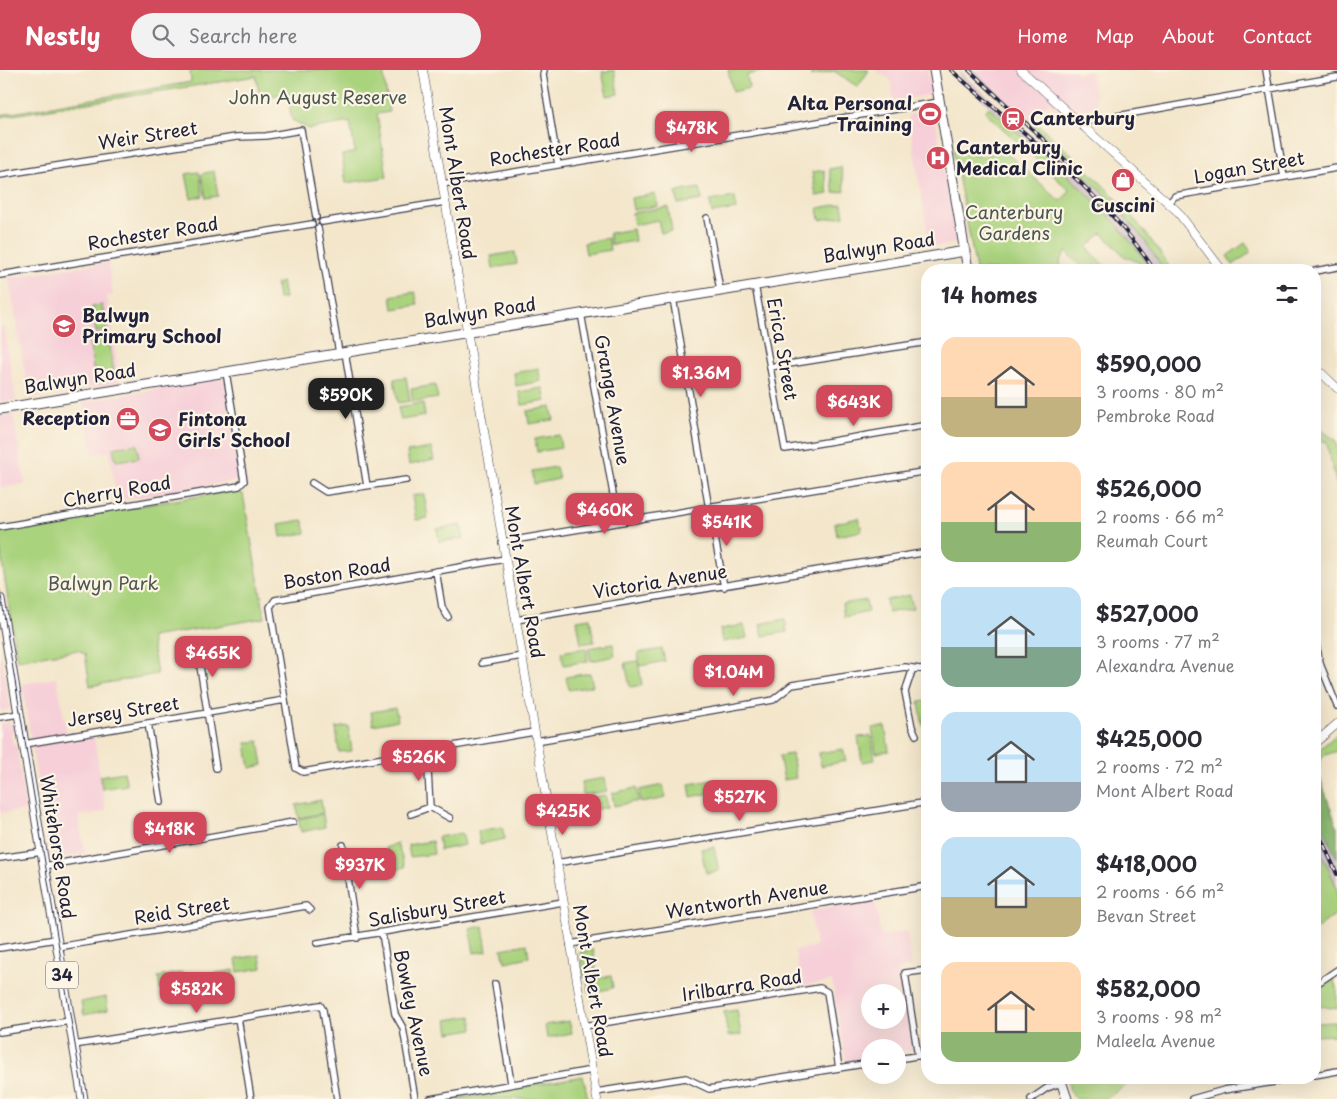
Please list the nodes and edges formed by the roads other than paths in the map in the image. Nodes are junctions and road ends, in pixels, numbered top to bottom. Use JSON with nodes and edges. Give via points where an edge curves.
{"nodes":[{"id":1,"x":423,"y":70,"type":"edge"},
{"id":2,"x":544,"y":70,"type":"edge"},
{"id":3,"x":934,"y":70,"type":"edge"},
{"id":4,"x":1021,"y":70,"type":"edge"},
{"id":5,"x":1266,"y":70,"type":"edge"},
{"id":6,"x":1337,"y":77,"type":"edge"},
{"id":7,"x":1269,"y":89,"type":"junction"},
{"id":8,"x":939,"y":102,"type":"junction"},
{"id":9,"x":1083,"y":127,"type":"junction"},
{"id":10,"x":558,"y":165,"type":"junction"},
{"id":11,"x":1337,"y":168,"type":"edge"},
{"id":12,"x":0,"y":175,"type":"edge"},
{"id":13,"x":1284,"y":177,"type":"junction"},
{"id":14,"x":442,"y":184,"type":"junction"},
{"id":15,"x":445,"y":202,"type":"junction"},
{"id":16,"x":1169,"y":204,"type":"junction"},
{"id":17,"x":316,"y":217,"type":"junction"},
{"id":18,"x":707,"y":218,"type":"dead end"},
{"id":19,"x":322,"y":222,"type":"junction"},
{"id":20,"x":312,"y":224,"type":"junction"},
{"id":21,"x":318,"y":228,"type":"junction"},
{"id":22,"x":965,"y":251,"type":"junction"},
{"id":23,"x":967,"y":264,"type":"edge"},
{"id":24,"x":1217,"y":264,"type":"edge"},
{"id":25,"x":1337,"y":267,"type":"edge"},
{"id":26,"x":1321,"y":270,"type":"edge"},
{"id":27,"x":0,"y":275,"type":"edge"},
{"id":28,"x":755,"y":285,"type":"junction"},
{"id":29,"x":720,"y":290,"type":"junction"},
{"id":30,"x":673,"y":298,"type":"junction"},
{"id":31,"x":581,"y":313,"type":"junction"},
{"id":32,"x":467,"y":332,"type":"junction"},
{"id":33,"x":921,"y":343,"type":"edge"},
{"id":34,"x":342,"y":353,"type":"junction"},
{"id":35,"x":770,"y":367,"type":"junction"},
{"id":36,"x":226,"y":372,"type":"junction"},
{"id":37,"x":1321,"y":373,"type":"edge"},
{"id":38,"x":1337,"y":388,"type":"edge"},
{"id":39,"x":0,"y":409,"type":"edge"},
{"id":40,"x":921,"y":426,"type":"edge"},
{"id":41,"x":921,"y":472,"type":"edge"},
{"id":42,"x":406,"y":480,"type":"dead end"},
{"id":43,"x":312,"y":483,"type":"dead end"},
{"id":44,"x":367,"y":486,"type":"junction"},
{"id":45,"x":709,"y":507,"type":"junction"},
{"id":46,"x":618,"y":522,"type":"junction"},
{"id":47,"x":0,"y":527,"type":"edge"},
{"id":48,"x":502,"y":542,"type":"junction"},
{"id":49,"x":921,"y":553,"type":"edge"},
{"id":50,"x":505,"y":559,"type":"junction"},
{"id":51,"x":436,"y":572,"type":"junction"},
{"id":52,"x":724,"y":587,"type":"junction"},
{"id":53,"x":0,"y":599,"type":"edge"},
{"id":54,"x":448,"y":617,"type":"dead end"},
{"id":55,"x":516,"y":620,"type":"junction"},
{"id":56,"x":197,"y":647,"type":"dead end"},
{"id":57,"x":522,"y":656,"type":"junction"},
{"id":58,"x":1321,"y":662,"type":"edge"},
{"id":59,"x":482,"y":663,"type":"dead end"},
{"id":60,"x":913,"y":668,"type":"junction"},
{"id":61,"x":921,"y":669,"type":"edge"},
{"id":62,"x":285,"y":700,"type":"junction"},
{"id":63,"x":1337,"y":706,"type":"edge"},
{"id":64,"x":208,"y":713,"type":"junction"},
{"id":65,"x":19,"y":714,"type":"junction"},
{"id":66,"x":0,"y":717,"type":"edge"},
{"id":67,"x":148,"y":723,"type":"junction"},
{"id":68,"x":1337,"y":724,"type":"edge"},
{"id":69,"x":534,"y":732,"type":"junction"},
{"id":70,"x":916,"y":734,"type":"dead end"},
{"id":71,"x":1321,"y":738,"type":"edge"},
{"id":72,"x":536,"y":741,"type":"junction"},
{"id":73,"x":24,"y":744,"type":"junction"},
{"id":74,"x":427,"y":752,"type":"junction"},
{"id":75,"x":216,"y":768,"type":"dead end"},
{"id":76,"x":161,"y":802,"type":"dead end"},
{"id":77,"x":921,"y":803,"type":"edge"},
{"id":78,"x":430,"y":807,"type":"junction"},
{"id":79,"x":411,"y":814,"type":"dead end"},
{"id":80,"x":450,"y":818,"type":"dead end"},
{"id":81,"x":293,"y":822,"type":"dead end"},
{"id":82,"x":343,"y":845,"type":"dead end"},
{"id":83,"x":42,"y":852,"type":"junction"},
{"id":84,"x":0,"y":858,"type":"edge"},
{"id":85,"x":556,"y":863,"type":"junction"},
{"id":86,"x":44,"y":866,"type":"junction"},
{"id":87,"x":921,"y":887,"type":"edge"},
{"id":88,"x":563,"y":902,"type":"junction"},
{"id":89,"x":310,"y":910,"type":"dead end"},
{"id":90,"x":382,"y":933,"type":"junction"},
{"id":91,"x":357,"y":938,"type":"junction"},
{"id":92,"x":57,"y":943,"type":"junction"},
{"id":93,"x":317,"y":943,"type":"dead end"},
{"id":94,"x":570,"y":944,"type":"junction"},
{"id":95,"x":0,"y":948,"type":"edge"},
{"id":96,"x":1337,"y":970,"type":"edge"},
{"id":97,"x":921,"y":971,"type":"edge"},
{"id":98,"x":1321,"y":981,"type":"edge"},
{"id":99,"x":495,"y":984,"type":"dead end"},
{"id":100,"x":238,"y":1018,"type":"junction"},
{"id":101,"x":70,"y":1021,"type":"junction"},
{"id":102,"x":584,"y":1026,"type":"junction"},
{"id":103,"x":0,"y":1032,"type":"edge"},
{"id":104,"x":74,"y":1045,"type":"junction"},
{"id":105,"x":921,"y":1055,"type":"edge"},
{"id":106,"x":918,"y":1056,"type":"junction"},
{"id":107,"x":906,"y":1058,"type":"edge"},
{"id":108,"x":861,"y":1064,"type":"edge"},
{"id":109,"x":839,"y":1068,"type":"junction"},
{"id":110,"x":592,"y":1070,"type":"junction"},
{"id":111,"x":1337,"y":1071,"type":"edge"},
{"id":112,"x":1321,"y":1074,"type":"edge"},
{"id":113,"x":510,"y":1083,"type":"junction"},
{"id":114,"x":1054,"y":1084,"type":"edge"},
{"id":115,"x":1062,"y":1084,"type":"edge"},
{"id":116,"x":1262,"y":1084,"type":"edge"},
{"id":117,"x":596,"y":1096,"type":"edge"},
{"id":118,"x":83,"y":1099,"type":"edge"},
{"id":119,"x":251,"y":1099,"type":"edge"},
{"id":120,"x":337,"y":1099,"type":"edge"},
{"id":121,"x":415,"y":1099,"type":"edge"},
{"id":122,"x":430,"y":1099,"type":"edge"},
{"id":123,"x":1031,"y":1099,"type":"edge"},
{"id":124,"x":1067,"y":1099,"type":"edge"},
{"id":125,"x":1192,"y":1099,"type":"edge"}],
"edges":[{"from":1,"to":14,"type":"main road","name":"Mont Albert Road"},
{"from":2,"to":10,"type":"street"},
{"from":3,"to":8,"type":"main road"},
{"from":4,"to":9,"type":"main road"},
{"from":5,"to":7,"type":"street"},
{"from":6,"to":7,"type":"street"},
{"from":7,"to":9,"type":"street","via":[[1089,120]]},
{"from":7,"to":13,"type":"street"},
{"from":8,"to":10,"type":"street","name":"Rochester Road"},
{"from":8,"to":22,"type":"main road"},
{"from":9,"to":16,"type":"main road"},
{"from":10,"to":14,"type":"street","name":"Rochester Road"},
{"from":11,"to":13,"type":"street","name":"Logan Street"},
{"from":12,"to":17,"type":"street","name":"Weir Street","via":[[236,137],[301,130]]},
{"from":13,"to":16,"type":"street","name":"Logan Street","via":[[1176,196]]},
{"from":14,"to":15,"type":"main road","name":"Mont Albert Road"},
{"from":15,"to":19,"type":"street"},
{"from":15,"to":32,"type":"main road","name":"Mont Albert Road"},
{"from":16,"to":24,"type":"main road"},
{"from":17,"to":19,"type":"street"},
{"from":17,"to":20,"type":"street"},
{"from":18,"to":29,"type":"street"},
{"from":19,"to":21,"type":"street"},
{"from":20,"to":21,"type":"street"},
{"from":20,"to":27,"type":"street","name":"Rochester Road"},
{"from":21,"to":34,"type":"street"},
{"from":22,"to":23,"type":"main road"},
{"from":22,"to":28,"type":"main road","name":"Balwyn Road"},
{"from":25,"to":26,"type":"street"},
{"from":28,"to":29,"type":"main road","name":"Balwyn Road"},
{"from":28,"to":35,"type":"street","name":"Erica Street"},
{"from":29,"to":30,"type":"main road","name":"Balwyn Road"},
{"from":30,"to":31,"type":"main road","name":"Balwyn Road"},
{"from":30,"to":45,"type":"street"},
{"from":31,"to":32,"type":"main road","name":"Balwyn Road"},
{"from":31,"to":46,"type":"street","name":"Grange Avenue"},
{"from":32,"to":34,"type":"main road","name":"Balwyn Road"},
{"from":32,"to":48,"type":"main road","name":"Mont Albert Road"},
{"from":33,"to":35,"type":"street"},
{"from":34,"to":36,"type":"main road","name":"Balwyn Road"},
{"from":34,"to":44,"type":"street"},
{"from":35,"to":40,"type":"street","name":"Erica Street","via":[[784,449]]},
{"from":36,"to":39,"type":"main road","name":"Balwyn Road"},
{"from":36,"to":47,"type":"street","name":"Cherry Road","via":[[244,481],[239,486]]},
{"from":37,"to":38,"type":"main road"},
{"from":41,"to":45,"type":"street"},
{"from":42,"to":44,"type":"street"},
{"from":43,"to":44,"type":"street","via":[[326,492]]},
{"from":45,"to":46,"type":"street"},
{"from":45,"to":52,"type":"street"},
{"from":46,"to":48,"type":"street"},
{"from":48,"to":50,"type":"main road","name":"Mont Albert Road"},
{"from":49,"to":52,"type":"street","name":"Victoria Avenue"},
{"from":50,"to":51,"type":"street","name":"Boston Road"},
{"from":50,"to":55,"type":"main road","name":"Mont Albert Road"},
{"from":51,"to":54,"type":"street","via":[[442,607]]},
{"from":51,"to":62,"type":"street","name":"Boston Road","via":[[275,600],[270,607]]},
{"from":52,"to":55,"type":"street","name":"Victoria Avenue"},
{"from":53,"to":65,"type":"main road","name":"Whitehorse Road","number":"34"},
{"from":55,"to":57,"type":"main road","name":"Mont Albert Road"},
{"from":56,"to":64,"type":"street"},
{"from":57,"to":59,"type":"street"},
{"from":57,"to":69,"type":"main road","name":"Mont Albert Road"},
{"from":58,"to":63,"type":"street"},
{"from":60,"to":61,"type":"street"},
{"from":60,"to":70,"type":"street","via":[[905,692],[910,721]]},
{"from":60,"to":72,"type":"street","via":[[792,685],[773,700]]},
{"from":62,"to":64,"type":"street","name":"Jersey Street"},
{"from":62,"to":74,"type":"street","name":"Boston Road","via":[[299,771]]},
{"from":64,"to":67,"type":"street","name":"Jersey Street"},
{"from":64,"to":75,"type":"street"},
{"from":65,"to":66,"type":"street"},
{"from":65,"to":73,"type":"main road","name":"Whitehorse Road","number":"34"},
{"from":67,"to":73,"type":"street","name":"Jersey Street"},
{"from":67,"to":76,"type":"street"},
{"from":68,"to":71,"type":"main road"},
{"from":69,"to":72,"type":"main road","name":"Mont Albert Road"},
{"from":69,"to":74,"type":"street"},
{"from":72,"to":85,"type":"main road","name":"Mont Albert Road"},
{"from":73,"to":83,"type":"main road","name":"Whitehorse Road","number":"34"},
{"from":74,"to":78,"type":"street"},
{"from":77,"to":85,"type":"street"},
{"from":78,"to":79,"type":"street"},
{"from":78,"to":80,"type":"street"},
{"from":81,"to":86,"type":"street"},
{"from":82,"to":91,"type":"street"},
{"from":83,"to":84,"type":"street"},
{"from":83,"to":86,"type":"main road","name":"Whitehorse Road","number":"34"},
{"from":85,"to":88,"type":"main road","name":"Mont Albert Road"},
{"from":86,"to":92,"type":"main road","name":"Whitehorse Road","number":"34"},
{"from":87,"to":94,"type":"street","name":"Wentworth Avenue"},
{"from":88,"to":90,"type":"street","name":"Salisbury Street"},
{"from":88,"to":94,"type":"main road","name":"Mont Albert Road"},
{"from":89,"to":92,"type":"street","name":"Reid Street","via":[[306,906]]},
{"from":90,"to":91,"type":"street","name":"Salisbury Street"},
{"from":90,"to":121,"type":"street","name":"Bowley Avenue","via":[[395,1014],[403,1028]]},
{"from":91,"to":93,"type":"street","name":"Salisbury Street"},
{"from":92,"to":95,"type":"street"},
{"from":92,"to":101,"type":"main road","name":"Whitehorse Road","number":"34"},
{"from":94,"to":102,"type":"main road","name":"Mont Albert Road"},
{"from":96,"to":98,"type":"street"},
{"from":97,"to":106,"type":"street","via":[[905,974]]},
{"from":99,"to":113,"type":"street"},
{"from":100,"to":104,"type":"street"},
{"from":100,"to":119,"type":"street"},
{"from":100,"to":120,"type":"street","via":[[320,1005]]},
{"from":101,"to":103,"type":"street"},
{"from":101,"to":104,"type":"main road","name":"Whitehorse Road","number":"34"},
{"from":102,"to":109,"type":"street","name":"Irilbarra Road","via":[[820,988],[827,992]]},
{"from":102,"to":110,"type":"main road","name":"Mont Albert Road"},
{"from":104,"to":118,"type":"main road","name":"Whitehorse Road","number":"34"},
{"from":105,"to":106,"type":"street"},
{"from":106,"to":107,"type":"street"},
{"from":108,"to":109,"type":"street"},
{"from":109,"to":117,"type":"street","via":[[709,1088],[686,1078]]},
{"from":110,"to":113,"type":"street"},
{"from":110,"to":117,"type":"main road","name":"Mont Albert Road"},
{"from":111,"to":112,"type":"street"},
{"from":113,"to":122,"type":"street"},
{"from":114,"to":123,"type":"street"},
{"from":115,"to":124,"type":"main road"},
{"from":116,"to":125,"type":"street"}]}
